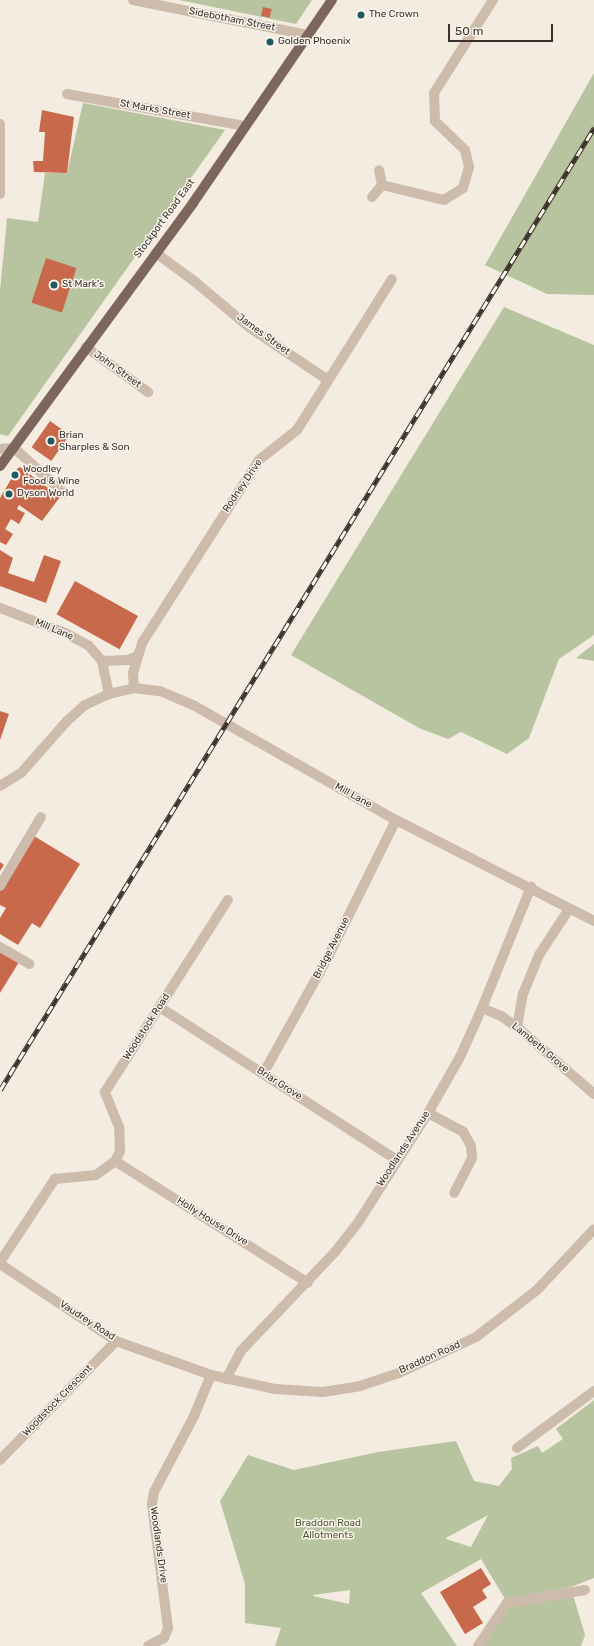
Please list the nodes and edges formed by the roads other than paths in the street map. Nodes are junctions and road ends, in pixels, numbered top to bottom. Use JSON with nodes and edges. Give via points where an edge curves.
{"nodes":[{"id":1,"x":133,"y":0,"type":"edge"},
{"id":2,"x":332,"y":0,"type":"edge"},
{"id":3,"x":492,"y":0,"type":"edge"},
{"id":4,"x":308,"y":35,"type":"junction"},
{"id":5,"x":67,"y":94,"type":"dead end"},
{"id":6,"x":0,"y":124,"type":"edge"},
{"id":7,"x":244,"y":126,"type":"junction"},
{"id":8,"x":379,"y":170,"type":"dead end"},
{"id":9,"x":382,"y":184,"type":"junction"},
{"id":10,"x":0,"y":194,"type":"edge"},
{"id":11,"x":372,"y":198,"type":"dead end"},
{"id":12,"x":156,"y":253,"type":"junction"},
{"id":13,"x":392,"y":279,"type":"dead end"},
{"id":14,"x":86,"y":347,"type":"junction"},
{"id":15,"x":328,"y":380,"type":"junction"},
{"id":16,"x":148,"y":392,"type":"dead end"},
{"id":17,"x":14,"y":448,"type":"junction"},
{"id":18,"x":0,"y":449,"type":"edge"},
{"id":19,"x":0,"y":466,"type":"edge"},
{"id":20,"x":64,"y":493,"type":"dead end"},
{"id":21,"x":0,"y":608,"type":"edge"},
{"id":22,"x":138,"y":656,"type":"junction"},
{"id":23,"x":102,"y":661,"type":"junction"},
{"id":24,"x":134,"y":688,"type":"junction"},
{"id":25,"x":109,"y":694,"type":"junction"},
{"id":26,"x":0,"y":786,"type":"edge"},
{"id":27,"x":41,"y":817,"type":"dead end"},
{"id":28,"x":396,"y":820,"type":"junction"},
{"id":29,"x":0,"y":886,"type":"edge"},
{"id":30,"x":531,"y":887,"type":"junction"},
{"id":31,"x":228,"y":900,"type":"dead end"},
{"id":32,"x":569,"y":909,"type":"junction"},
{"id":33,"x":594,"y":921,"type":"edge"},
{"id":34,"x":0,"y":946,"type":"edge"},
{"id":35,"x":29,"y":964,"type":"dead end"},
{"id":36,"x":160,"y":1008,"type":"junction"},
{"id":37,"x":482,"y":1008,"type":"junction"},
{"id":38,"x":517,"y":1028,"type":"junction"},
{"id":39,"x":263,"y":1074,"type":"junction"},
{"id":40,"x":594,"y":1094,"type":"edge"},
{"id":41,"x":428,"y":1113,"type":"junction"},
{"id":42,"x":397,"y":1160,"type":"junction"},
{"id":43,"x":116,"y":1162,"type":"junction"},
{"id":44,"x":454,"y":1193,"type":"dead end"},
{"id":45,"x":594,"y":1229,"type":"edge"},
{"id":46,"x":0,"y":1263,"type":"edge"},
{"id":47,"x":308,"y":1283,"type":"junction"},
{"id":48,"x":116,"y":1341,"type":"junction"},
{"id":49,"x":211,"y":1375,"type":"junction"},
{"id":50,"x":226,"y":1379,"type":"junction"},
{"id":51,"x":594,"y":1391,"type":"edge"},
{"id":52,"x":517,"y":1448,"type":"dead end"},
{"id":53,"x":0,"y":1460,"type":"edge"},
{"id":54,"x":585,"y":1590,"type":"dead end"},
{"id":55,"x":148,"y":1646,"type":"edge"},
{"id":56,"x":478,"y":1646,"type":"edge"}],
"edges":[{"from":1,"to":4,"type":"street","name":"Sidebotham Street"},
{"from":2,"to":4,"type":"main road","name":"Stockport Road East"},
{"from":3,"to":9,"type":"street","via":[[434,93],[434,121],[464,150],[466,156],[469,167],[464,188],[444,200]]},
{"from":4,"to":7,"type":"main road","name":"Stockport Road East"},
{"from":5,"to":7,"type":"street","name":"St Marks Street"},
{"from":6,"to":10,"type":"street"},
{"from":7,"to":12,"type":"main road","name":"Stockport Road East"},
{"from":8,"to":9,"type":"street"},
{"from":9,"to":11,"type":"street"},
{"from":12,"to":14,"type":"main road","name":"Stockport Road East"},
{"from":12,"to":15,"type":"street","name":"James Street","via":[[249,327]]},
{"from":13,"to":15,"type":"street","name":"Rodney Drive"},
{"from":14,"to":16,"type":"street","name":"John Street"},
{"from":14,"to":17,"type":"main road","name":"Stockport Road East"},
{"from":15,"to":22,"type":"street","name":"Rodney Drive","via":[[297,430],[259,460],[142,643]]},
{"from":17,"to":18,"type":"street"},
{"from":17,"to":19,"type":"main road","name":"Stockport Road East"},
{"from":17,"to":20,"type":"street"},
{"from":21,"to":23,"type":"street","name":"Mill Lane","via":[[65,633],[89,646]]},
{"from":22,"to":23,"type":"street","via":[[128,660]]},
{"from":22,"to":24,"type":"street","name":"Rodney Drive","via":[[133,673]]},
{"from":23,"to":25,"type":"street","name":"Mill Lane"},
{"from":24,"to":25,"type":"street","name":"Mill Lane"},
{"from":24,"to":28,"type":"street","name":"Mill Lane","via":[[160,691],[195,706]]},
{"from":25,"to":26,"type":"street","name":"Mill Lane","via":[[85,705],[66,721],[22,772]]},
{"from":27,"to":29,"type":"street"},
{"from":28,"to":30,"type":"street","name":"Mill Lane"},
{"from":28,"to":39,"type":"street","name":"Bridge Avenue","via":[[327,959]]},
{"from":30,"to":32,"type":"street","name":"Mill Lane"},
{"from":30,"to":37,"type":"street","name":"Woodlands Avenue"},
{"from":31,"to":36,"type":"street","name":"Woodstock Road"},
{"from":32,"to":33,"type":"street","name":"Mill Lane"},
{"from":32,"to":38,"type":"street","via":[[539,955],[523,994]]},
{"from":34,"to":35,"type":"street"},
{"from":36,"to":39,"type":"street","name":"Briar Grove"},
{"from":36,"to":43,"type":"street","name":"Woodstock Road","via":[[105,1092],[118,1127],[120,1151]]},
{"from":37,"to":38,"type":"street","name":"Lambeth Grove","via":[[501,1016]]},
{"from":37,"to":41,"type":"street","name":"Woodlands Avenue","via":[[460,1057]]},
{"from":38,"to":40,"type":"street","name":"Lambeth Grove"},
{"from":39,"to":42,"type":"street","name":"Briar Grove"},
{"from":41,"to":42,"type":"street","name":"Woodlands Avenue"},
{"from":41,"to":44,"type":"street","via":[[463,1132],[471,1146],[472,1158]]},
{"from":42,"to":47,"type":"street","name":"Woodlands Avenue","via":[[359,1221]]},
{"from":43,"to":46,"type":"street","via":[[96,1175],[55,1179]]},
{"from":43,"to":47,"type":"street","name":"Holly House Drive"},
{"from":45,"to":50,"type":"street","name":"Braddon Road","via":[[537,1290],[496,1323],[456,1348],[399,1372],[360,1386],[323,1392],[275,1389]]},
{"from":46,"to":48,"type":"street","name":"Vaudrey Road"},
{"from":47,"to":50,"type":"street","name":"Woodlands Avenue","via":[[241,1351]]},
{"from":48,"to":49,"type":"street","name":"Vaudrey Road"},
{"from":48,"to":53,"type":"street","name":"Woodstock Crescent"},
{"from":49,"to":50,"type":"street","name":"Vaudrey Road"},
{"from":49,"to":55,"type":"street","name":"Woodlands Drive","via":[[194,1416],[154,1492],[152,1504],[168,1628],[164,1638]]},
{"from":51,"to":52,"type":"street"},
{"from":54,"to":56,"type":"street","via":[[507,1604]]}]}
